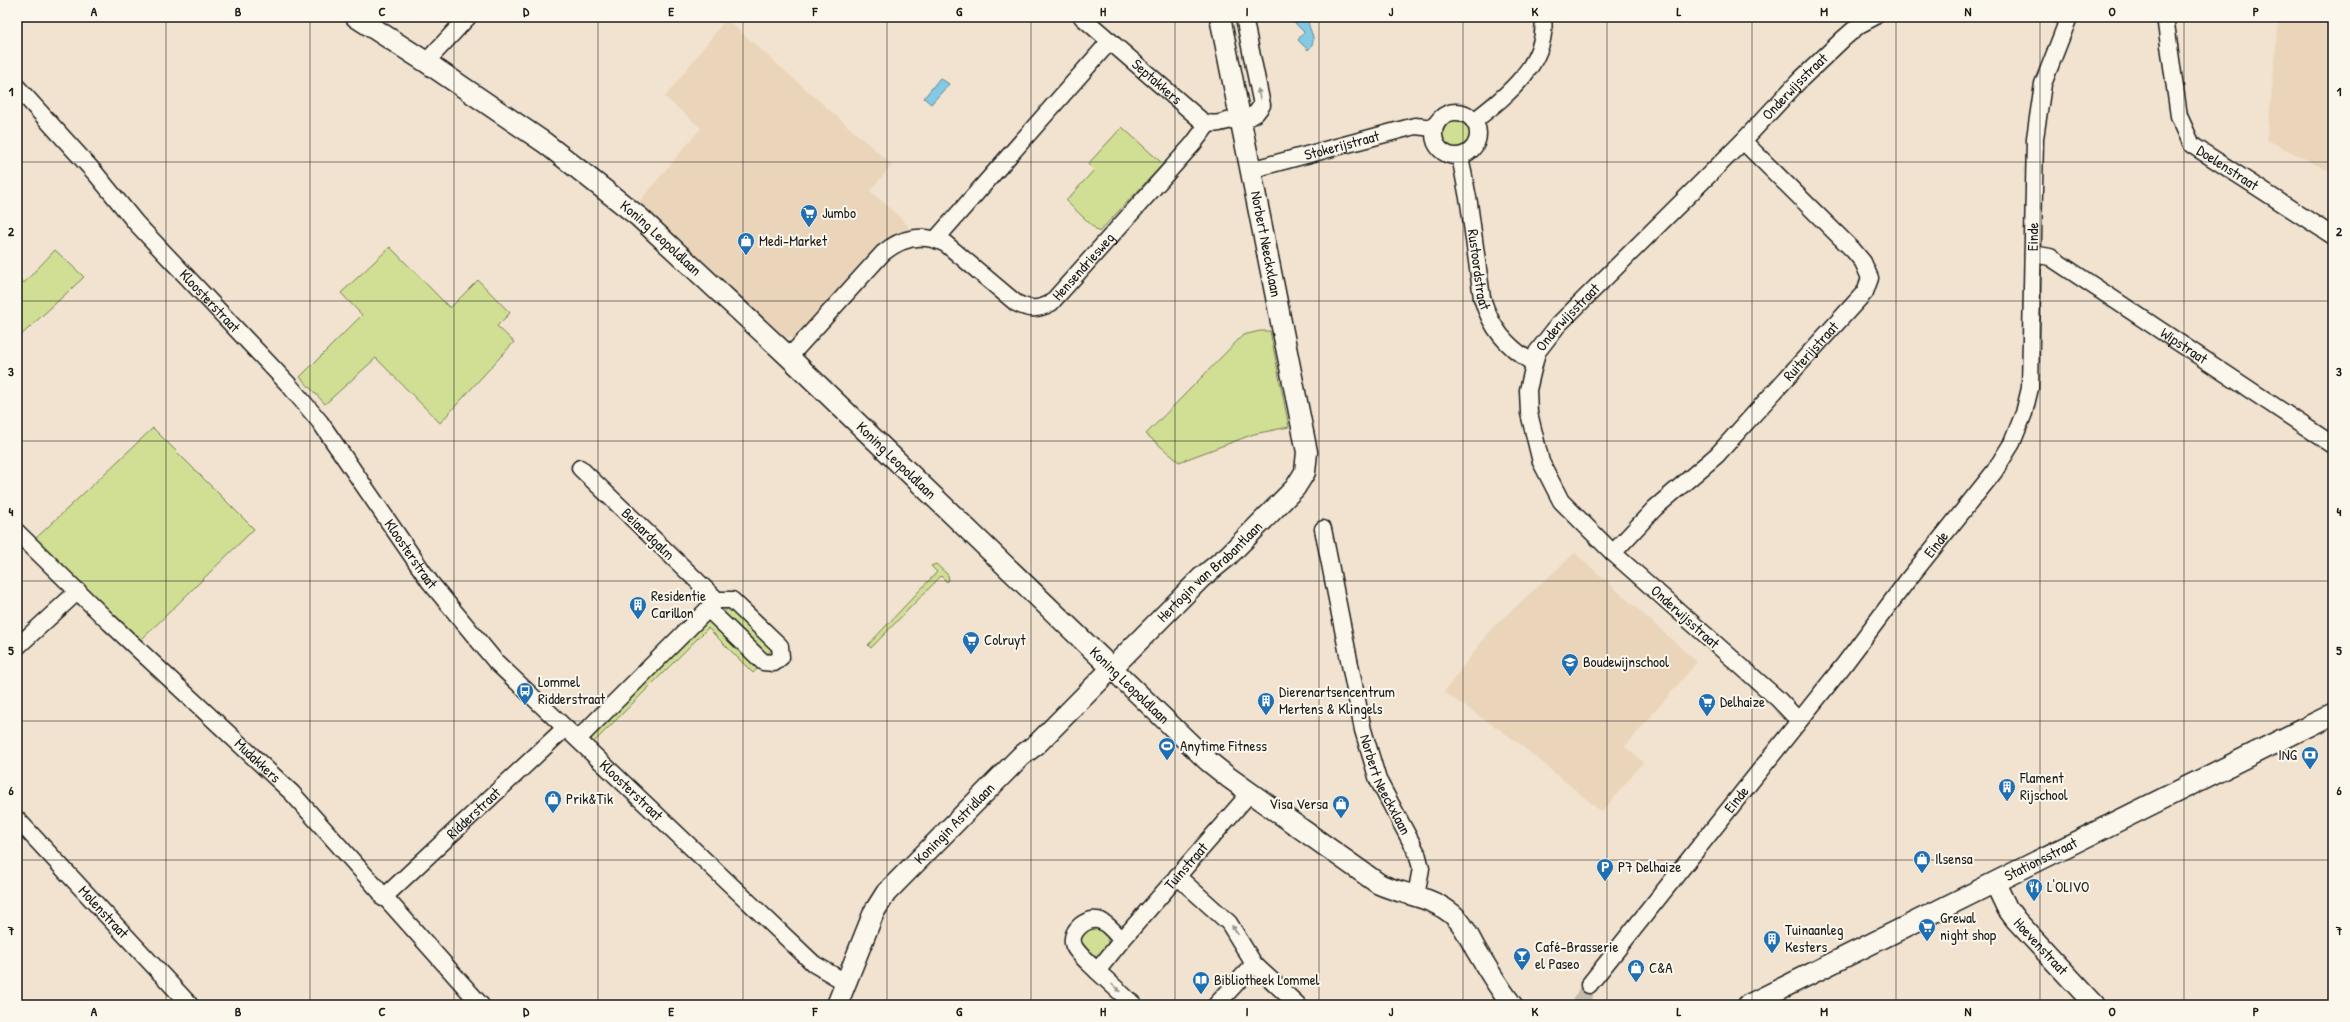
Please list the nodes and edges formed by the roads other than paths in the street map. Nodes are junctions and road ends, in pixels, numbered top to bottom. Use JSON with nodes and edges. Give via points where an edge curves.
{"nodes":[{"id":1,"x":356,"y":17,"type":"edge"},
{"id":2,"x":468,"y":17,"type":"edge"},
{"id":3,"x":1082,"y":17,"type":"edge"},
{"id":4,"x":1220,"y":17,"type":"edge"},
{"id":5,"x":1244,"y":17,"type":"edge"},
{"id":6,"x":1543,"y":17,"type":"edge"},
{"id":7,"x":1874,"y":17,"type":"edge"},
{"id":8,"x":2070,"y":17,"type":"edge"},
{"id":9,"x":2165,"y":17,"type":"edge"},
{"id":10,"x":1110,"y":41,"type":"junction"},
{"id":11,"x":426,"y":62,"type":"junction"},
{"id":12,"x":17,"y":87,"type":"edge"},
{"id":13,"x":1240,"y":120,"type":"junction"},
{"id":14,"x":1474,"y":121,"type":"junction"},
{"id":15,"x":1208,"y":124,"type":"junction"},
{"id":16,"x":1434,"y":128,"type":"junction"},
{"id":17,"x":1743,"y":141,"type":"junction"},
{"id":18,"x":1460,"y":156,"type":"junction"},
{"id":19,"x":1250,"y":170,"type":"junction"},
{"id":20,"x":2333,"y":236,"type":"edge"},
{"id":21,"x":936,"y":239,"type":"junction"},
{"id":22,"x":2033,"y":254,"type":"junction"},
{"id":23,"x":789,"y":357,"type":"junction"},
{"id":24,"x":1533,"y":363,"type":"junction"},
{"id":25,"x":2333,"y":445,"type":"edge"},
{"id":26,"x":580,"y":468,"type":"dead end"},
{"id":27,"x":1305,"y":472,"type":"joint"},
{"id":28,"x":1323,"y":529,"type":"dead end"},
{"id":29,"x":17,"y":532,"type":"edge"},
{"id":30,"x":1614,"y":553,"type":"junction"},
{"id":31,"x":78,"y":591,"type":"junction"},
{"id":32,"x":17,"y":646,"type":"edge"},
{"id":33,"x":1111,"y":670,"type":"junction"},
{"id":34,"x":2333,"y":714,"type":"edge"},
{"id":35,"x":1799,"y":721,"type":"junction"},
{"id":36,"x":564,"y":728,"type":"junction"},
{"id":37,"x":578,"y":739,"type":"junction"},
{"id":38,"x":1250,"y":793,"type":"junction"},
{"id":39,"x":17,"y":819,"type":"edge"},
{"id":40,"x":1177,"y":876,"type":"junction"},
{"id":41,"x":1995,"y":883,"type":"junction"},
{"id":42,"x":383,"y":898,"type":"junction"},
{"id":43,"x":1425,"y":900,"type":"junction"},
{"id":44,"x":1122,"y":940,"type":"junction"},
{"id":45,"x":1254,"y":964,"type":"junction"},
{"id":46,"x":1097,"y":971,"type":"junction"},
{"id":47,"x":846,"y":982,"type":"junction"},
{"id":48,"x":1490,"y":984,"type":"junction"},
{"id":49,"x":1590,"y":985,"type":"tunnel mouth"},
{"id":50,"x":181,"y":1002,"type":"edge"},
{"id":51,"x":481,"y":1005,"type":"edge"},
{"id":52,"x":837,"y":1005,"type":"edge"},
{"id":53,"x":1134,"y":1005,"type":"edge"},
{"id":54,"x":1216,"y":1005,"type":"edge"},
{"id":55,"x":1298,"y":1005,"type":"edge"},
{"id":56,"x":1495,"y":1005,"type":"edge"},
{"id":57,"x":1512,"y":1005,"type":"edge"},
{"id":58,"x":1748,"y":1005,"type":"edge"},
{"id":59,"x":2095,"y":1005,"type":"edge"}],
"edges":[{"from":1,"to":11,"type":"main road","name":"Koning Leopoldlaan"},
{"from":2,"to":11,"type":"street"},
{"from":3,"to":10,"type":"street","name":"Septakkers"},
{"from":4,"to":13,"type":"main road","name":"Norbert Neeckxlaan"},
{"from":13,"to":5,"type":"street","one_way":true,"via":[[1256,114],[1262,105]]},
{"from":6,"to":14,"type":"street","via":[[1541,49],[1534,61],[1501,100]]},
{"from":7,"to":17,"type":"street","name":"Onderwijsstraat","via":[[1859,25],[1843,39],[1800,80]]},
{"from":8,"to":22,"type":"street","name":"Einde","via":[[2043,84],[2038,107],[2034,150]]},
{"from":9,"to":20,"type":"street","name":"Doelenstraat","via":[[2179,116],[2192,145]]},
{"from":10,"to":15,"type":"street","name":"Septakkers"},
{"from":10,"to":21,"type":"street"},
{"from":11,"to":23,"type":"main road","name":"Koning Leopoldlaan","via":[[545,143],[639,217]]},
{"from":12,"to":36,"type":"street","name":"Kloosterstraat","via":[[96,174],[136,223],[289,385],[320,422],[451,609],[496,662]]},
{"from":13,"to":15,"type":"street"},
{"from":13,"to":19,"type":"main road","name":"Norbert Neeckxlaan"},
{"from":14,"to":16,"type":"street","via":[[1469,116],[1455,112],[1442,116]]},
{"from":14,"to":18,"type":"street","via":[[1477,128],[1476,142],[1467,153]]},
{"from":15,"to":21,"type":"street","name":"Hensendriesweg","via":[[1194,144],[1044,307],[1030,310],[1016,303],[946,244]]},
{"from":16,"to":18,"type":"street","via":[[1433,135],[1439,149],[1452,156]]},
{"from":16,"to":19,"type":"street","name":"Stokerijstraat","via":[[1415,126]]},
{"from":17,"to":24,"type":"street","name":"Onderwijsstraat","via":[[1558,325],[1537,352]]},
{"from":17,"to":30,"type":"street","name":"Ruiterijstraat","via":[[1853,250],[1867,269],[1870,278],[1864,292],[1731,440],[1655,508]]},
{"from":18,"to":24,"type":"street","name":"Rustoordstraat","via":[[1486,310],[1492,326],[1502,339]]},
{"from":19,"to":27,"type":"main road","name":"Norbert Neeckxlaan","via":[[1307,452]]},
{"from":21,"to":23,"type":"street","via":[[908,239],[891,247]]},
{"from":22,"to":25,"type":"street","name":"Wipstraat","via":[[2050,257]]},
{"from":22,"to":35,"type":"street","name":"Einde","via":[[2030,388],[2024,413],[2012,443],[1994,472]]},
{"from":23,"to":33,"type":"main road","name":"Koning Leopoldlaan"},
{"from":24,"to":30,"type":"street","name":"Onderwijsstraat","via":[[1528,390],[1529,413],[1540,462],[1561,501]]},
{"from":26,"to":37,"type":"street","name":"Beiaardgalm","via":[[712,605]]},
{"from":27,"to":33,"type":"main road","name":"Hertogin van Brabantlaan","via":[[1288,495],[1228,556],[1201,578]]},
{"from":28,"to":43,"type":"street","name":"Norbert Neeckxlaan","via":[[1370,756],[1378,780],[1417,853]]},
{"from":29,"to":31,"type":"street","name":"Mudakkers"},
{"from":30,"to":35,"type":"street","name":"Onderwijsstraat","via":[[1778,699]]},
{"from":31,"to":32,"type":"street"},
{"from":31,"to":42,"type":"street","name":"Mudakkers","via":[[286,788]]},
{"from":33,"to":38,"type":"main road","name":"Koning Leopoldlaan","via":[[1187,742]]},
{"from":33,"to":47,"type":"main road","name":"Koningin Astridlaan","via":[[895,882],[874,912]]},
{"from":34,"to":41,"type":"main road","name":"Stationsstraat"},
{"from":35,"to":49,"type":"street","name":"Einde"},
{"from":36,"to":37,"type":"street","name":"Kloosterstraat"},
{"from":36,"to":42,"type":"street","name":"Ridderstraat"},
{"from":37,"to":47,"type":"street","name":"Kloosterstraat","via":[[814,964]]},
{"from":38,"to":40,"type":"street","name":"Tuinstraat"},
{"from":38,"to":43,"type":"main road","name":"Koning Leopoldlaan","via":[[1379,884]]},
{"from":39,"to":50,"type":"street","name":"Molenstraat"},
{"from":40,"to":44,"type":"street","name":"Tuinstraat"},
{"from":45,"to":40,"type":"street","one_way":true,"via":[[1230,923]]},
{"from":41,"to":58,"type":"main road","name":"Stationsstraat"},
{"from":41,"to":59,"type":"main road","name":"Hoevenstraat","via":[[2016,920]]},
{"from":42,"to":51,"type":"street","name":"Mudakkers"},
{"from":43,"to":48,"type":"main road"},
{"from":44,"to":46,"type":"street","name":"Tuinstraat"},
{"from":44,"to":46,"type":"street","via":[[1101,921],[1084,922],[1077,929],[1073,938],[1075,948]]},
{"from":45,"to":54,"type":"street"},
{"from":45,"to":55,"type":"street"},
{"from":46,"to":53,"type":"street","one_way":true},
{"from":47,"to":52,"type":"main road","name":"Koningin Astridlaan"},
{"from":48,"to":56,"type":"main road"},
{"from":48,"to":57,"type":"main road"}]}
